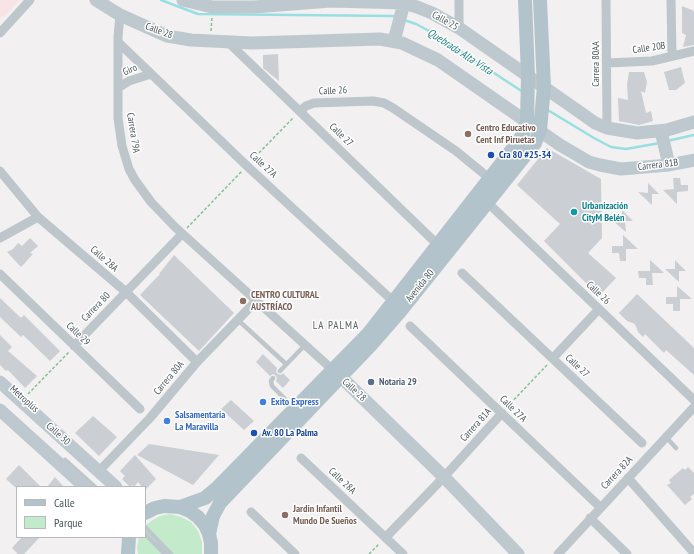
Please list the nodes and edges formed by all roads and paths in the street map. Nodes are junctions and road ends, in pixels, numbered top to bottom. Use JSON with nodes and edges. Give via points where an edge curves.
{"nodes":[{"id":1,"x":30,"y":0,"type":"edge"},
{"id":2,"x":96,"y":0,"type":"edge"},
{"id":3,"x":183,"y":0,"type":"edge"},
{"id":4,"x":459,"y":0,"type":"edge"},
{"id":5,"x":526,"y":0,"type":"edge"},
{"id":6,"x":540,"y":0,"type":"edge"},
{"id":7,"x":606,"y":0,"type":"edge"},
{"id":8,"x":671,"y":0,"type":"edge"},
{"id":9,"x":201,"y":2,"type":"edge"},
{"id":10,"x":252,"y":3,"type":"edge"},
{"id":11,"x":403,"y":9,"type":"junction"},
{"id":12,"x":212,"y":13,"type":"dead end"},
{"id":13,"x":120,"y":15,"type":"junction"},
{"id":14,"x":211,"y":28,"type":"dead end"},
{"id":15,"x":459,"y":28,"type":"junction"},
{"id":16,"x":0,"y":33,"type":"edge"},
{"id":17,"x":394,"y":42,"type":"junction"},
{"id":18,"x":119,"y":43,"type":"junction"},
{"id":19,"x":229,"y":43,"type":"junction"},
{"id":20,"x":694,"y":51,"type":"edge"},
{"id":21,"x":672,"y":56,"type":"junction"},
{"id":22,"x":606,"y":63,"type":"junction"},
{"id":23,"x":151,"y":74,"type":"junction"},
{"id":24,"x":528,"y":80,"type":"junction"},
{"id":25,"x":118,"y":88,"type":"junction"},
{"id":26,"x":544,"y":91,"type":"junction"},
{"id":27,"x":300,"y":111,"type":"junction"},
{"id":28,"x":527,"y":114,"type":"junction"},
{"id":29,"x":694,"y":122,"type":"edge"},
{"id":30,"x":541,"y":125,"type":"junction"},
{"id":31,"x":607,"y":128,"type":"junction"},
{"id":32,"x":664,"y":132,"type":"junction"},
{"id":33,"x":694,"y":160,"type":"edge"},
{"id":34,"x":671,"y":163,"type":"junction"},
{"id":35,"x":0,"y":171,"type":"edge"},
{"id":36,"x":489,"y":178,"type":"junction"},
{"id":37,"x":487,"y":202,"type":"junction"},
{"id":38,"x":38,"y":217,"type":"junction"},
{"id":39,"x":182,"y":234,"type":"junction"},
{"id":40,"x":0,"y":238,"type":"edge"},
{"id":41,"x":437,"y":244,"type":"junction"},
{"id":42,"x":462,"y":273,"type":"dead end"},
{"id":43,"x":0,"y":274,"type":"edge"},
{"id":44,"x":126,"y":292,"type":"junction"},
{"id":45,"x":256,"y":301,"type":"junction"},
{"id":46,"x":394,"y":302,"type":"junction"},
{"id":47,"x":599,"y":309,"type":"junction"},
{"id":48,"x":238,"y":320,"type":"junction"},
{"id":49,"x":410,"y":326,"type":"dead end"},
{"id":50,"x":305,"y":345,"type":"junction"},
{"id":51,"x":74,"y":346,"type":"junction"},
{"id":52,"x":553,"y":358,"type":"junction"},
{"id":53,"x":197,"y":362,"type":"junction"},
{"id":54,"x":286,"y":364,"type":"junction"},
{"id":55,"x":280,"y":371,"type":"dead end"},
{"id":56,"x":337,"y":374,"type":"junction"},
{"id":57,"x":273,"y":378,"type":"dead end"},
{"id":58,"x":0,"y":382,"type":"edge"},
{"id":59,"x":26,"y":396,"type":"dead end"},
{"id":60,"x":694,"y":400,"type":"edge"},
{"id":61,"x":16,"y":404,"type":"dead end"},
{"id":62,"x":694,"y":407,"type":"edge"},
{"id":63,"x":140,"y":409,"type":"dead end"},
{"id":64,"x":295,"y":409,"type":"junction"},
{"id":65,"x":502,"y":413,"type":"junction"},
{"id":66,"x":2,"y":415,"type":"edge"},
{"id":67,"x":666,"y":437,"type":"junction"},
{"id":68,"x":642,"y":443,"type":"dead end"},
{"id":69,"x":676,"y":448,"type":"dead end"},
{"id":70,"x":63,"y":458,"type":"dead end"},
{"id":71,"x":301,"y":458,"type":"dead end"},
{"id":72,"x":99,"y":471,"type":"junction"},
{"id":73,"x":444,"y":477,"type":"junction"},
{"id":74,"x":628,"y":478,"type":"junction"},
{"id":75,"x":84,"y":486,"type":"edge"},
{"id":76,"x":94,"y":486,"type":"edge"},
{"id":77,"x":107,"y":486,"type":"edge"},
{"id":78,"x":115,"y":486,"type":"edge"},
{"id":79,"x":180,"y":507,"type":"junction"},
{"id":80,"x":600,"y":507,"type":"junction"},
{"id":81,"x":148,"y":509,"type":"edge"},
{"id":82,"x":251,"y":512,"type":"dead end"},
{"id":83,"x":590,"y":518,"type":"junction"},
{"id":84,"x":146,"y":528,"type":"edge"},
{"id":85,"x":209,"y":534,"type":"junction"},
{"id":86,"x":146,"y":535,"type":"edge"},
{"id":87,"x":386,"y":537,"type":"junction"},
{"id":88,"x":694,"y":553,"type":"edge"},
{"id":89,"x":165,"y":554,"type":"edge"},
{"id":90,"x":171,"y":554,"type":"edge"},
{"id":91,"x":211,"y":554,"type":"edge"},
{"id":92,"x":295,"y":554,"type":"edge"},
{"id":93,"x":369,"y":554,"type":"edge"},
{"id":94,"x":403,"y":554,"type":"edge"},
{"id":95,"x":518,"y":554,"type":"edge"},
{"id":96,"x":558,"y":554,"type":"edge"},
{"id":97,"x":627,"y":554,"type":"edge"}],
"edges":[{"from":1,"to":16,"type":"street"},
{"from":2,"to":13,"type":"street","name":"Calle 28"},
{"from":3,"to":9,"type":"street","name":"Calle 25"},
{"from":4,"to":15,"type":"street"},
{"from":5,"to":24,"type":"main road","name":"Avenida 80"},
{"from":6,"to":26,"type":"main road","name":"Avenida 80"},
{"from":7,"to":22,"type":"street","name":"Carrera 80AA"},
{"from":8,"to":21,"type":"street"},
{"from":9,"to":10,"type":"street","name":"Calle 25","via":[[212,7]]},
{"from":10,"to":11,"type":"street","name":"Calle 25","via":[[330,1]]},
{"from":11,"to":15,"type":"street","name":"Calle 25","via":[[417,7]]},
{"from":11,"to":17,"type":"street"},
{"from":12,"to":14,"type":"path"},
{"from":13,"to":18,"type":"street","name":"Carrera 79A"},
{"from":13,"to":19,"type":"street","name":"Calle 28","via":[[167,36]]},
{"from":15,"to":24,"type":"street","name":"Calle 25"},
{"from":17,"to":19,"type":"street","via":[[358,39]]},
{"from":17,"to":28,"type":"street","via":[[412,47],[438,60]]},
{"from":18,"to":23,"type":"street","name":"Calle 27A"},
{"from":18,"to":25,"type":"street","name":"Carrera 79A"},
{"from":19,"to":27,"type":"street","name":"Calle 27"},
{"from":20,"to":21,"type":"street","name":"Calle 20B"},
{"from":21,"to":22,"type":"street","name":"Calle 20B","via":[[652,61]]},
{"from":22,"to":31,"type":"street","name":"Carrera 80AA"},
{"from":23,"to":25,"type":"street","name":"Giro","via":[[134,79]]},
{"from":23,"to":46,"type":"street","name":"Calle 27A"},
{"from":24,"to":26,"type":"street","name":"Calle 25"},
{"from":24,"to":28,"type":"main road","name":"Avenida 80"},
{"from":25,"to":39,"type":"street","name":"Carrera 79A","via":[[120,135],[129,169],[151,202]]},
{"from":26,"to":30,"type":"main road","name":"Avenida 80"},
{"from":26,"to":31,"type":"street","name":"Calle 25"},
{"from":27,"to":36,"type":"street","name":"Calle 26","via":[[314,104],[373,101],[384,104],[456,151]]},
{"from":27,"to":41,"type":"street","name":"Calle 27"},
{"from":28,"to":30,"type":"street"},
{"from":28,"to":36,"type":"main road","name":"Avenida 80","via":[[523,134]]},
{"from":29,"to":32,"type":"street"},
{"from":30,"to":34,"type":"street","name":"Carrera 81B","via":[[565,148],[589,162],[622,169]]},
{"from":30,"to":37,"type":"main road","name":"Avenida 80","via":[[535,143]]},
{"from":31,"to":32,"type":"street","via":[[637,133]]},
{"from":32,"to":34,"type":"street"},
{"from":33,"to":34,"type":"street","name":"Carrera 81B"},
{"from":35,"to":38,"type":"street","name":"Calle 28A"},
{"from":36,"to":41,"type":"main road","name":"Avenida 80"},
{"from":37,"to":47,"type":"street","name":"Calle 26"},
{"from":37,"to":56,"type":"main road","name":"Avenida 80","via":[[398,314]]},
{"from":38,"to":40,"type":"street"},
{"from":38,"to":44,"type":"street","name":"Calle 28A"},
{"from":39,"to":44,"type":"street","name":"Carrera 80"},
{"from":39,"to":45,"type":"street","name":"Calle 28"},
{"from":41,"to":46,"type":"main road","name":"Avenida 80"},
{"from":42,"to":52,"type":"street","name":"Calle 27"},
{"from":43,"to":51,"type":"street","name":"Calle 29"},
{"from":44,"to":51,"type":"street","name":"Carrera 80"},
{"from":44,"to":53,"type":"street","name":"Calle 28A"},
{"from":45,"to":48,"type":"street","name":"Carrera 80A"},
{"from":45,"to":50,"type":"street","name":"Calle 28"},
{"from":46,"to":56,"type":"main road","name":"Avenida 80"},
{"from":47,"to":52,"type":"street"},
{"from":47,"to":60,"type":"street","name":"Calle 26"},
{"from":48,"to":53,"type":"street","name":"Carrera 80A"},
{"from":48,"to":54,"type":"lane"},
{"from":49,"to":65,"type":"street","name":"Calle 27A"},
{"from":50,"to":54,"type":"lane"},
{"from":50,"to":56,"type":"street","name":"Calle 28"},
{"from":51,"to":59,"type":"path"},
{"from":51,"to":63,"type":"street","name":"Calle 29"},
{"from":52,"to":65,"type":"path","name":"Carrera 81A"},
{"from":52,"to":68,"type":"street","name":"Calle 27"},
{"from":53,"to":72,"type":"street","name":"Carrera 80A","via":[[150,418]]},
{"from":54,"to":55,"type":"lane"},
{"from":56,"to":64,"type":"main road","name":"Avenida 80"},
{"from":56,"to":73,"type":"street","name":"Calle 28"},
{"from":56,"to":85,"type":"main road","name":"Avenida 80","via":[[220,503],[213,516]]},
{"from":57,"to":64,"type":"lane","via":[[272,386]]},
{"from":58,"to":72,"type":"street","name":"Calle 30"},
{"from":61,"to":77,"type":"lane","name":"Metroplús"},
{"from":62,"to":67,"type":"street","name":"Carrera 82A"},
{"from":64,"to":79,"type":"main road","name":"Avenida 80","via":[[210,494]]},
{"from":65,"to":73,"type":"street","name":"Carrera 81A"},
{"from":65,"to":80,"type":"street","name":"Calle 27A"},
{"from":66,"to":75,"type":"street"},
{"from":67,"to":69,"type":"lane"},
{"from":67,"to":74,"type":"street","name":"Carrera 82A"},
{"from":70,"to":76,"type":"lane"},
{"from":71,"to":87,"type":"street","name":"Calle 28A"},
{"from":72,"to":78,"type":"street","name":"Calle 30"},
{"from":73,"to":87,"type":"street","name":"Carrera 81A"},
{"from":73,"to":95,"type":"street","name":"Calle 28"},
{"from":74,"to":80,"type":"street","name":"Carrera 82A"},
{"from":74,"to":88,"type":"street"},
{"from":79,"to":81,"type":"main road"},
{"from":79,"to":85,"type":"main road","via":[[198,517]]},
{"from":80,"to":83,"type":"street","name":"Carrera 82A"},
{"from":82,"to":92,"type":"street"},
{"from":83,"to":96,"type":"street","name":"Carrera 82A"},
{"from":83,"to":97,"type":"street"},
{"from":84,"to":90,"type":"lane"},
{"from":85,"to":91,"type":"main road"},
{"from":86,"to":89,"type":"lane"},
{"from":87,"to":93,"type":"path"},
{"from":87,"to":94,"type":"street","name":"Calle 28A"}]}
